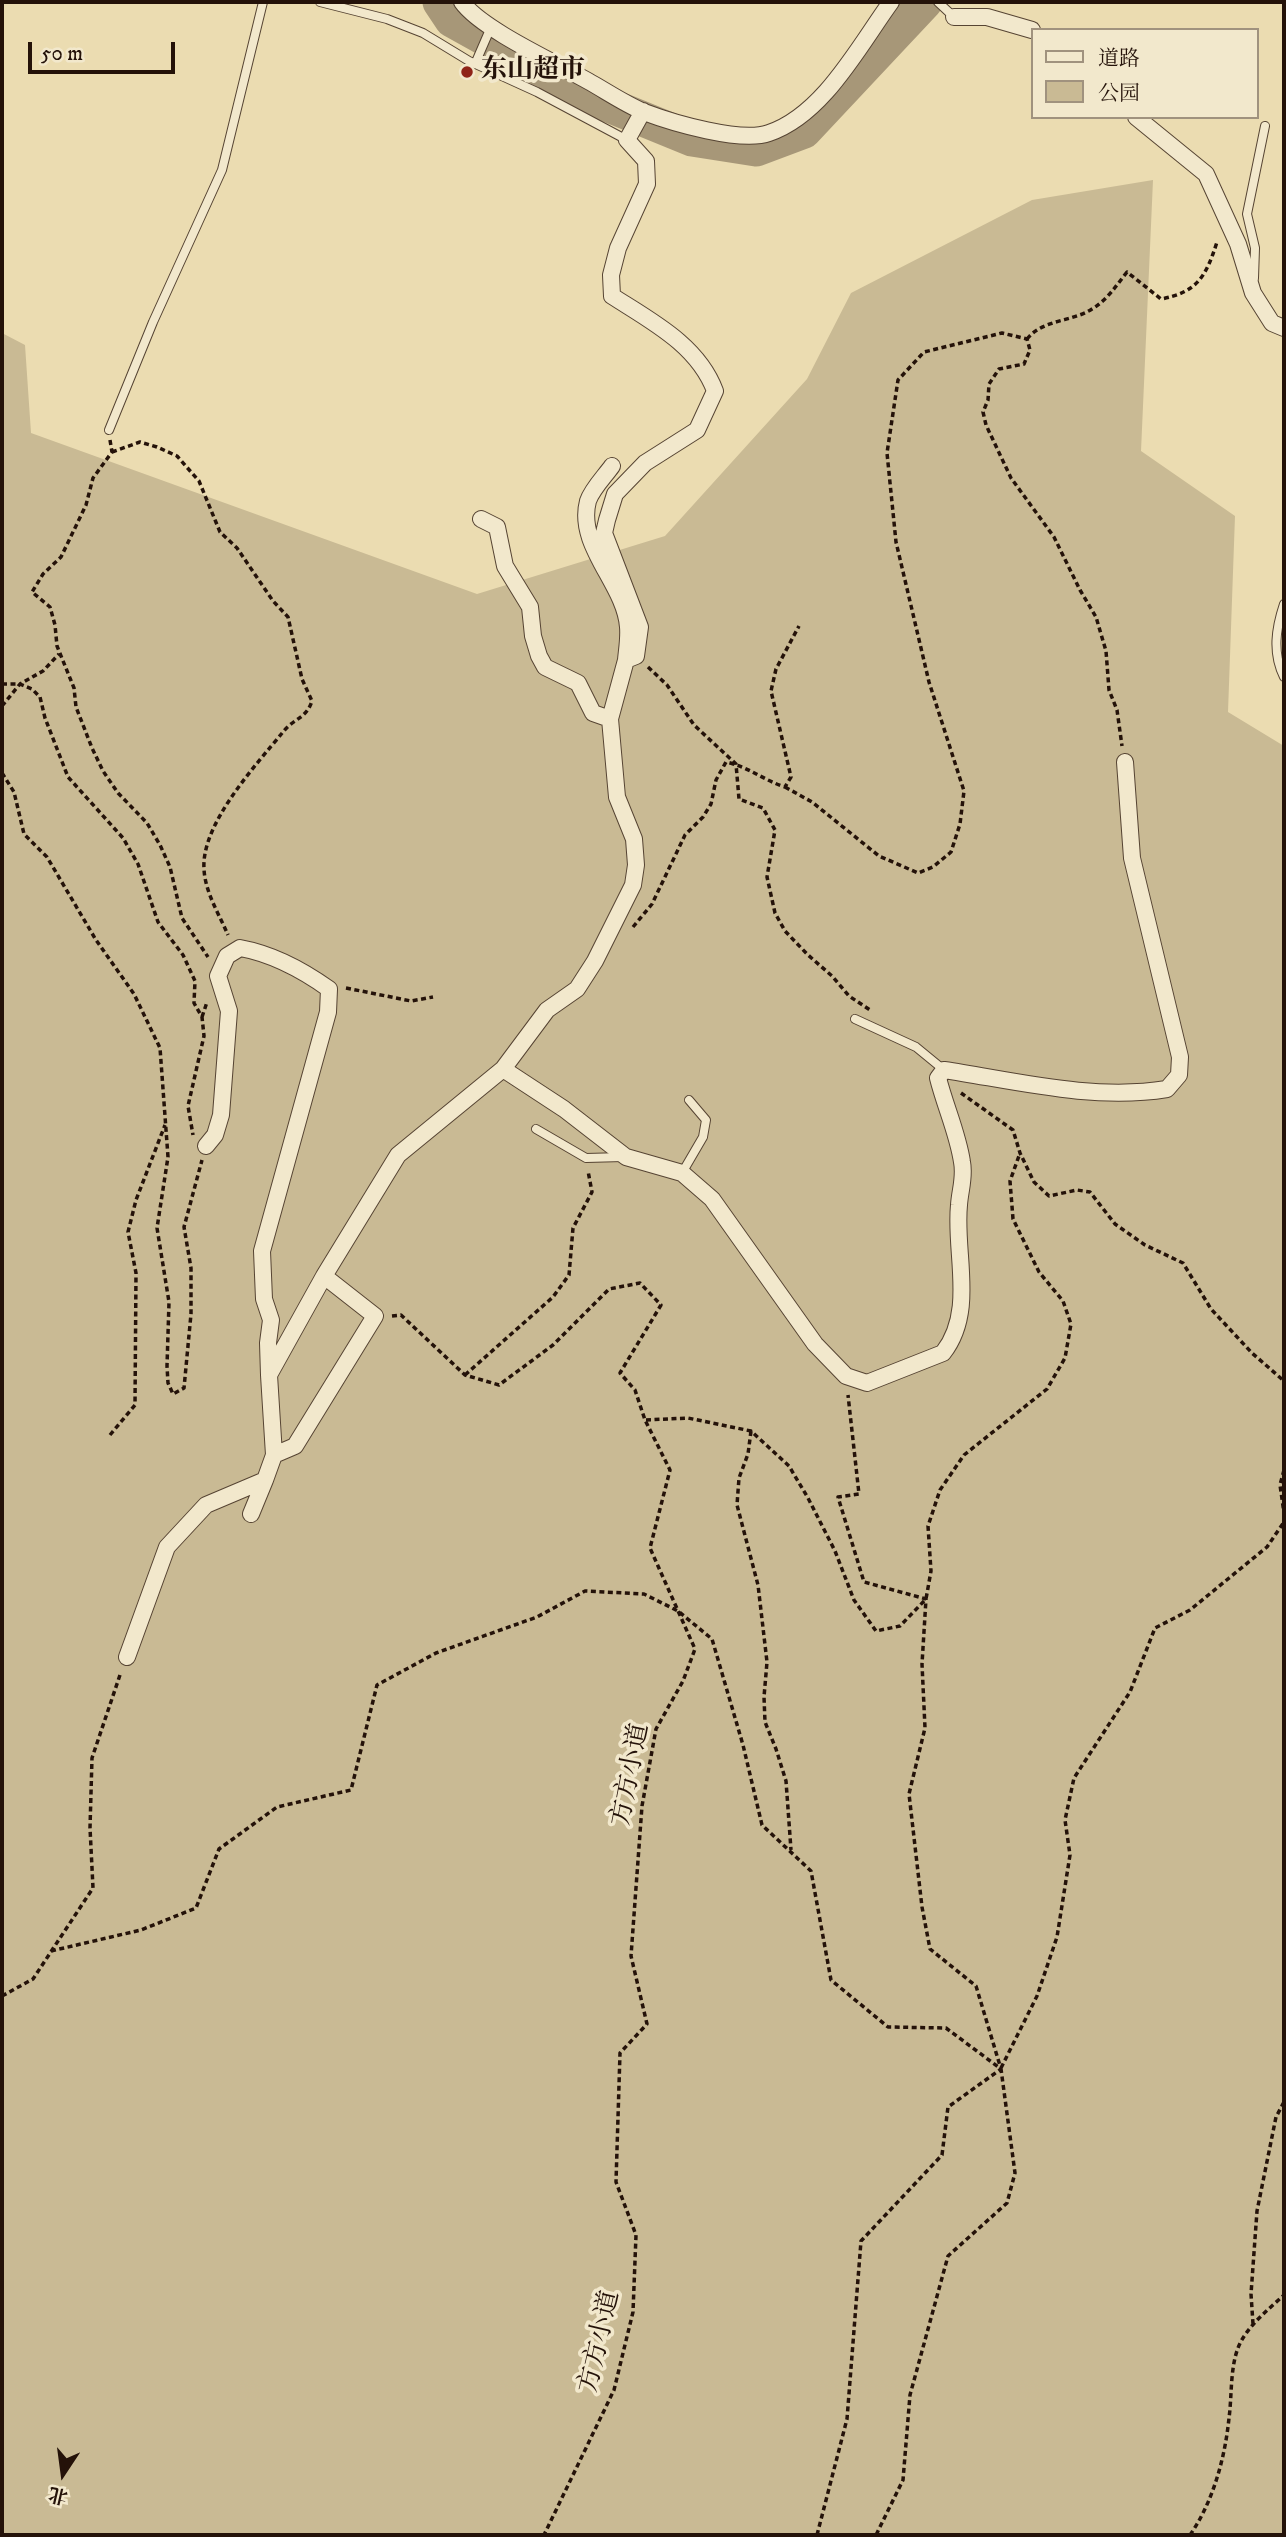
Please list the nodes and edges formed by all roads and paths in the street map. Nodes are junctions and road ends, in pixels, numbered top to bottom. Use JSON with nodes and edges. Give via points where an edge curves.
{"nodes":[{"id":1,"x":263,"y":2,"type":"edge"},
{"id":2,"x":320,"y":2,"type":"edge"},
{"id":3,"x":462,"y":2,"type":"edge"},
{"id":4,"x":891,"y":2,"type":"edge"},
{"id":5,"x":938,"y":2,"type":"edge"},
{"id":6,"x":954,"y":17,"type":"joint"},
{"id":7,"x":491,"y":28,"type":"junction"},
{"id":8,"x":1030,"y":29,"type":"edge"},
{"id":9,"x":475,"y":63,"type":"junction"},
{"id":10,"x":643,"y":111,"type":"junction"},
{"id":11,"x":1138,"y":119,"type":"edge"},
{"id":12,"x":1265,"y":127,"type":"dead end"},
{"id":13,"x":627,"y":140,"type":"junction"},
{"id":14,"x":1220,"y":234,"type":"dead end"},
{"id":15,"x":1254,"y":293,"type":"junction"},
{"id":16,"x":1284,"y":328,"type":"edge"},
{"id":17,"x":1027,"y":339,"type":"junction"},
{"id":18,"x":109,"y":430,"type":"joint"},
{"id":19,"x":112,"y":452,"type":"junction"},
{"id":20,"x":612,"y":466,"type":"dead end"},
{"id":21,"x":481,"y":519,"type":"dead end"},
{"id":22,"x":1284,"y":604,"type":"edge"},
{"id":23,"x":800,"y":626,"type":"dead end"},
{"id":24,"x":59,"y":654,"type":"junction"},
{"id":25,"x":631,"y":658,"type":"junction"},
{"id":26,"x":1284,"y":677,"type":"edge"},
{"id":27,"x":2,"y":684,"type":"edge"},
{"id":28,"x":20,"y":684,"type":"junction"},
{"id":29,"x":2,"y":706,"type":"edge"},
{"id":30,"x":610,"y":719,"type":"junction"},
{"id":31,"x":1125,"y":762,"type":"joint"},
{"id":32,"x":736,"y":764,"type":"junction"},
{"id":33,"x":2,"y":773,"type":"edge"},
{"id":34,"x":785,"y":787,"type":"junction"},
{"id":35,"x":630,"y":931,"type":"dead end"},
{"id":36,"x":233,"y":953,"type":"junction"},
{"id":37,"x":218,"y":976,"type":"junction"},
{"id":38,"x":329,"y":989,"type":"junction"},
{"id":39,"x":433,"y":997,"type":"dead end"},
{"id":40,"x":202,"y":1017,"type":"junction"},
{"id":41,"x":855,"y":1019,"type":"dead end"},
{"id":42,"x":877,"y":1028,"type":"junction"},
{"id":43,"x":503,"y":1069,"type":"junction"},
{"id":44,"x":941,"y":1074,"type":"junction"},
{"id":45,"x":689,"y":1100,"type":"dead end"},
{"id":46,"x":166,"y":1123,"type":"junction"},
{"id":47,"x":536,"y":1129,"type":"dead end"},
{"id":48,"x":206,"y":1146,"type":"junction"},
{"id":49,"x":1020,"y":1153,"type":"junction"},
{"id":50,"x":626,"y":1157,"type":"junction"},
{"id":51,"x":586,"y":1158,"type":"junction"},
{"id":52,"x":682,"y":1173,"type":"junction"},
{"id":53,"x":324,"y":1276,"type":"junction"},
{"id":54,"x":375,"y":1316,"type":"junction"},
{"id":55,"x":270,"y":1374,"type":"junction"},
{"id":56,"x":465,"y":1375,"type":"junction"},
{"id":57,"x":846,"y":1376,"type":"junction"},
{"id":58,"x":1284,"y":1381,"type":"edge"},
{"id":59,"x":645,"y":1420,"type":"junction"},
{"id":60,"x":751,"y":1431,"type":"junction"},
{"id":61,"x":110,"y":1435,"type":"dead end"},
{"id":62,"x":274,"y":1455,"type":"junction"},
{"id":63,"x":1284,"y":1470,"type":"edge"},
{"id":64,"x":265,"y":1480,"type":"junction"},
{"id":65,"x":1284,"y":1513,"type":"edge"},
{"id":66,"x":251,"y":1514,"type":"dead end"},
{"id":67,"x":1284,"y":1522,"type":"edge"},
{"id":68,"x":926,"y":1599,"type":"junction"},
{"id":69,"x":678,"y":1611,"type":"junction"},
{"id":70,"x":127,"y":1657,"type":"joint"},
{"id":71,"x":791,"y":1853,"type":"junction"},
{"id":72,"x":51,"y":1951,"type":"junction"},
{"id":73,"x":2,"y":1996,"type":"edge"},
{"id":74,"x":1000,"y":2069,"type":"junction"},
{"id":75,"x":1284,"y":2102,"type":"edge"},
{"id":76,"x":1284,"y":2295,"type":"edge"},
{"id":77,"x":1253,"y":2324,"type":"junction"},
{"id":78,"x":544,"y":2535,"type":"edge"},
{"id":79,"x":817,"y":2535,"type":"edge"},
{"id":80,"x":876,"y":2535,"type":"edge"},
{"id":81,"x":1190,"y":2535,"type":"edge"}],
"edges":[{"from":1,"to":18,"type":"lane","via":[[222,170]]},
{"from":2,"to":9,"type":"lane","via":[[411,28]]},
{"from":3,"to":7,"type":"street"},
{"from":4,"to":10,"type":"street","via":[[828,90],[794,121],[768,134],[740,137]]},
{"from":5,"to":6,"type":"lane"},
{"from":6,"to":8,"type":"street","via":[[987,18]]},
{"from":7,"to":9,"type":"lane"},
{"from":7,"to":10,"type":"street"},
{"from":9,"to":13,"type":"lane"},
{"from":10,"to":13,"type":"street"},
{"from":11,"to":15,"type":"street","via":[[1206,174]]},
{"from":12,"to":15,"type":"lane","via":[[1247,214],[1255,247]]},
{"from":13,"to":25,"type":"street","via":[[646,161],[647,184],[618,248],[611,275],[612,296],[677,338],[701,365],[715,391],[697,430],[645,463],[615,494],[604,533],[640,627]]},
{"from":14,"to":17,"type":"path","via":[[1208,270],[1197,285],[1161,299],[1127,272],[1110,295],[1090,310],[1033,331]]},
{"from":15,"to":16,"type":"street","via":[[1272,323]]},
{"from":17,"to":31,"type":"path","via":[[1030,350],[1024,364],[999,369],[989,384],[983,412],[1007,471],[1054,537],[1096,617]]},
{"from":17,"to":34,"type":"path","via":[[1002,333],[924,352],[898,380],[887,453],[905,586],[964,791],[951,852],[918,873],[879,856],[812,802]]},
{"from":18,"to":19,"type":"path"},
{"from":19,"to":24,"type":"path","via":[[93,478],[86,505],[61,557],[32,592],[50,607]]},
{"from":19,"to":36,"type":"path","via":[[140,442],[177,456],[199,481],[220,532],[289,617],[302,680],[312,701],[308,712],[288,726],[231,797],[211,835],[204,867],[208,890]]},
{"from":20,"to":25,"type":"street","via":[[589,498],[588,533],[619,598]]},
{"from":21,"to":30,"type":"street","via":[[497,527],[505,566],[530,607],[533,636],[545,667],[578,683],[593,713]]},
{"from":22,"to":26,"type":"lane","via":[[1276,628]]},
{"from":23,"to":34,"type":"path","via":[[776,669],[771,691],[791,777]]},
{"from":24,"to":28,"type":"path","via":[[43,671]]},
{"from":24,"to":37,"type":"path","via":[[74,688],[83,728],[103,771],[160,845],[182,918]]},
{"from":25,"to":30,"type":"street"},
{"from":25,"to":32,"type":"path","via":[[667,685],[694,725]]},
{"from":27,"to":28,"type":"path"},
{"from":28,"to":29,"type":"path"},
{"from":28,"to":40,"type":"path","via":[[40,697],[68,777],[123,838],[138,864],[158,922],[183,955],[195,981],[194,1003]]},
{"from":30,"to":43,"type":"street","via":[[617,797],[634,839],[633,885],[577,989],[547,1010]]},
{"from":31,"to":44,"type":"street","via":[[1132,858],[1180,1057],[1179,1075],[1167,1088],[1111,1093]]},
{"from":32,"to":34,"type":"path"},
{"from":32,"to":35,"type":"path","via":[[726,762],[711,804],[685,835],[652,904]]},
{"from":32,"to":42,"type":"path","via":[[739,799],[763,808],[775,830],[767,877],[775,913],[808,955],[849,996],[869,1008]]},
{"from":33,"to":46,"type":"path","via":[[14,792],[24,834],[47,856],[134,994],[160,1048]]},
{"from":36,"to":37,"type":"street"},
{"from":36,"to":38,"type":"street","via":[[240,948],[270,956]]},
{"from":37,"to":40,"type":"path"},
{"from":37,"to":48,"type":"street","via":[[229,1011],[221,1115]]},
{"from":38,"to":39,"type":"path","via":[[351,988],[411,1001]]},
{"from":38,"to":55,"type":"street","via":[[328,1012],[262,1251],[264,1299],[271,1320]]},
{"from":40,"to":48,"type":"path","via":[[204,1036],[188,1106],[194,1138]]},
{"from":41,"to":42,"type":"lane"},
{"from":42,"to":44,"type":"lane","via":[[916,1047]]},
{"from":43,"to":50,"type":"street"},
{"from":43,"to":53,"type":"street","via":[[398,1155]]},
{"from":44,"to":49,"type":"path","via":[[1013,1130]]},
{"from":44,"to":57,"type":"street","via":[[962,1163],[962,1300],[956,1329],[943,1353],[915,1365],[867,1383]]},
{"from":45,"to":52,"type":"lane","via":[[706,1120]]},
{"from":46,"to":48,"type":"path","via":[[168,1157],[157,1228],[169,1302],[167,1366],[173,1394],[184,1388],[191,1314],[191,1268],[184,1227]]},
{"from":46,"to":61,"type":"path","via":[[128,1232],[136,1273],[135,1405]]},
{"from":47,"to":51,"type":"lane"},
{"from":49,"to":58,"type":"path","via":[[1034,1182],[1049,1196],[1090,1192],[1115,1224],[1183,1263],[1211,1309]]},
{"from":49,"to":68,"type":"path","via":[[1010,1181],[1013,1219],[1039,1272],[1063,1301],[1071,1324],[1065,1358],[1047,1389],[964,1455],[940,1490],[929,1526],[931,1571]]},
{"from":50,"to":51,"type":"lane"},
{"from":50,"to":52,"type":"street"},
{"from":51,"to":56,"type":"path","via":[[592,1192],[573,1228],[569,1275],[553,1297]]},
{"from":52,"to":57,"type":"street","via":[[712,1199],[815,1344]]},
{"from":53,"to":54,"type":"street"},
{"from":53,"to":55,"type":"street"},
{"from":54,"to":56,"type":"path","name":"方方小道","via":[[401,1315]]},
{"from":54,"to":62,"type":"street","via":[[295,1446]]},
{"from":55,"to":62,"type":"street"},
{"from":56,"to":59,"type":"path","name":"方方小道","via":[[499,1385],[553,1345],[609,1289],[640,1283],[661,1305],[620,1373],[635,1390]]},
{"from":57,"to":68,"type":"path","via":[[859,1494],[838,1497],[864,1582]]},
{"from":59,"to":60,"type":"path","via":[[688,1418]]},
{"from":59,"to":69,"type":"path","name":"方方小道","via":[[670,1470],[650,1548]]},
{"from":60,"to":68,"type":"path","via":[[789,1466],[835,1551],[854,1600],[876,1631],[900,1626]]},
{"from":60,"to":71,"type":"path","via":[[737,1505],[758,1586],[767,1661],[765,1722],[786,1781]]},
{"from":62,"to":64,"type":"street"},
{"from":63,"to":65,"type":"path","via":[[1280,1485]]},
{"from":64,"to":66,"type":"street"},
{"from":64,"to":70,"type":"street","via":[[206,1505],[167,1547]]},
{"from":67,"to":74,"type":"path","via":[[1267,1547],[1190,1610],[1155,1628],[1130,1692],[1074,1778],[1065,1820],[1070,1855],[1057,1937],[1037,1996]]},
{"from":68,"to":74,"type":"path","via":[[925,1728],[909,1794],[922,1907],[929,1949],[975,1986]]},
{"from":69,"to":71,"type":"path","via":[[712,1639],[762,1825]]},
{"from":69,"to":72,"type":"path","via":[[643,1594],[584,1591],[537,1617],[436,1653],[377,1685],[351,1790],[277,1807],[219,1849],[196,1908],[141,1930]]},
{"from":69,"to":78,"type":"path","name":"方方小道","via":[[695,1649],[656,1729],[641,1820],[631,1956],[647,2024],[620,2053],[616,2182],[636,2235],[633,2312],[614,2390]]},
{"from":70,"to":72,"type":"path","via":[[92,1758],[93,1888]]},
{"from":71,"to":74,"type":"path","via":[[811,1871],[831,1980],[888,2027],[946,2028]]},
{"from":72,"to":73,"type":"path","via":[[33,1979]]},
{"from":74,"to":79,"type":"path","via":[[948,2107],[942,2155],[861,2241],[847,2419]]},
{"from":74,"to":80,"type":"path","via":[[1015,2173],[1007,2203],[948,2256],[910,2395],[903,2480]]},
{"from":75,"to":77,"type":"path","via":[[1276,2117],[1256,2211]]},
{"from":76,"to":77,"type":"path"},
{"from":77,"to":81,"type":"path","via":[[1238,2347],[1219,2468],[1205,2514]]}]}
